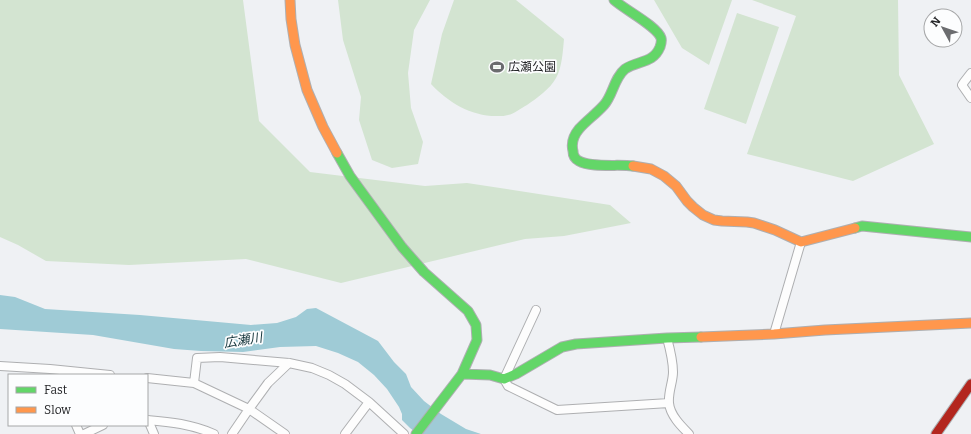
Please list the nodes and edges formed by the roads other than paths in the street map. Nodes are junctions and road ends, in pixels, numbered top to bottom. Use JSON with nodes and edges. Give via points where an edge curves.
{"nodes":[{"id":1,"x":290,"y":0,"type":"edge"},
{"id":2,"x":614,"y":0,"type":"edge"},
{"id":3,"x":971,"y":73,"type":"edge"},
{"id":4,"x":971,"y":98,"type":"edge"},
{"id":5,"x":971,"y":237,"type":"edge"},
{"id":6,"x":801,"y":242,"type":"junction"},
{"id":7,"x":536,"y":310,"type":"dead end"},
{"id":8,"x":971,"y":323,"type":"edge"},
{"id":9,"x":774,"y":334,"type":"junction"},
{"id":10,"x":667,"y":338,"type":"junction"},
{"id":11,"x":288,"y":363,"type":"junction"},
{"id":12,"x":0,"y":366,"type":"edge"},
{"id":13,"x":52,"y":372,"type":"edge"},
{"id":14,"x":91,"y":374,"type":"edge"},
{"id":15,"x":462,"y":374,"type":"junction"},
{"id":16,"x":148,"y":378,"type":"edge"},
{"id":17,"x":504,"y":378,"type":"junction"},
{"id":18,"x":194,"y":383,"type":"junction"},
{"id":19,"x":971,"y":384,"type":"edge"},
{"id":20,"x":369,"y":402,"type":"junction"},
{"id":21,"x":669,"y":403,"type":"junction"},
{"id":22,"x":249,"y":409,"type":"junction"},
{"id":23,"x":148,"y":420,"type":"edge"},
{"id":24,"x":148,"y":422,"type":"edge"},
{"id":25,"x":101,"y":426,"type":"edge"},
{"id":26,"x":84,"y":434,"type":"edge"},
{"id":27,"x":154,"y":434,"type":"edge"},
{"id":28,"x":214,"y":434,"type":"edge"},
{"id":29,"x":232,"y":434,"type":"edge"},
{"id":30,"x":285,"y":434,"type":"edge"},
{"id":31,"x":345,"y":434,"type":"edge"},
{"id":32,"x":404,"y":434,"type":"edge"},
{"id":33,"x":416,"y":434,"type":"edge"},
{"id":34,"x":689,"y":434,"type":"edge"},
{"id":35,"x":936,"y":434,"type":"edge"}],
"edges":[{"from":1,"to":15,"type":"street","via":[[295,45],[307,90],[323,127],[350,176],[402,247],[424,272],[468,311],[476,325],[477,340]]},
{"from":2,"to":6,"type":"street","via":[[654,29],[662,42],[654,58],[621,72],[604,104],[575,135],[572,142],[574,155],[581,162],[588,164],[640,166],[658,172],[674,185],[688,203],[715,221],[749,222]]},
{"from":3,"to":4,"type":"street","via":[[962,85]]},
{"from":5,"to":6,"type":"street","via":[[862,226]]},
{"from":6,"to":9,"type":"street"},
{"from":7,"to":17,"type":"street"},
{"from":8,"to":9,"type":"street"},
{"from":9,"to":10,"type":"street"},
{"from":10,"to":17,"type":"street","via":[[562,347],[516,374]]},
{"from":10,"to":21,"type":"street","via":[[674,373]]},
{"from":11,"to":18,"type":"street","via":[[220,357],[197,358]]},
{"from":11,"to":20,"type":"street","via":[[329,375]]},
{"from":11,"to":22,"type":"street","via":[[268,383]]},
{"from":12,"to":13,"type":"street"},
{"from":13,"to":14,"type":"street"},
{"from":15,"to":17,"type":"street"},
{"from":15,"to":33,"type":"street"},
{"from":16,"to":18,"type":"street"},
{"from":17,"to":21,"type":"street","via":[[508,386],[557,410]]},
{"from":18,"to":22,"type":"street"},
{"from":19,"to":35,"type":"street"},
{"from":20,"to":31,"type":"street"},
{"from":20,"to":32,"type":"street"},
{"from":21,"to":34,"type":"street","via":[[678,422]]},
{"from":22,"to":29,"type":"street"},
{"from":22,"to":30,"type":"street"},
{"from":23,"to":28,"type":"street","via":[[176,422]]},
{"from":24,"to":27,"type":"street"},
{"from":25,"to":26,"type":"street"}]}
